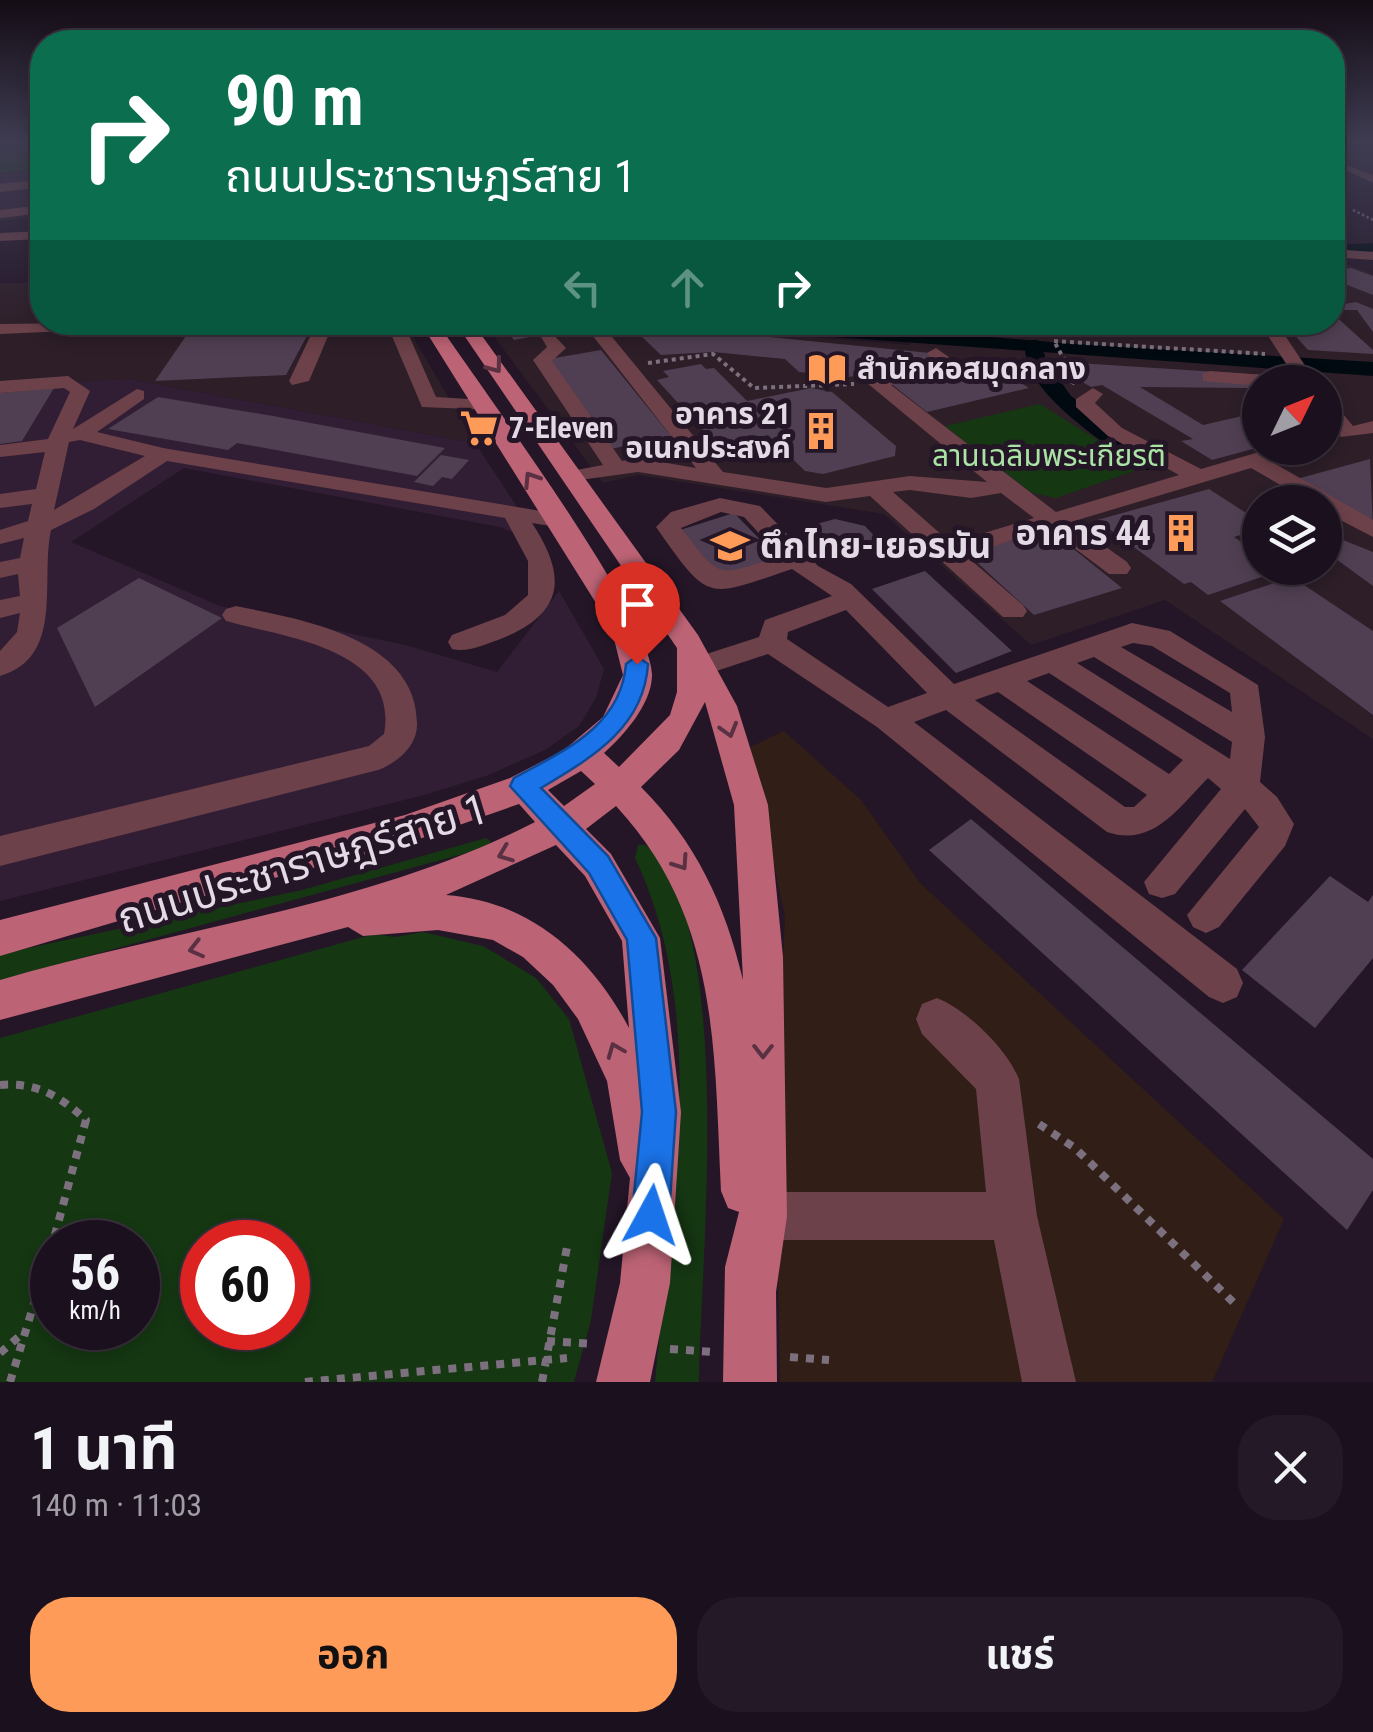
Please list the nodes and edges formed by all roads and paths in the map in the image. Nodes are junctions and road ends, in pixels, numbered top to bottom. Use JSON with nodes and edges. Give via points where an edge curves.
{"nodes":[{"id":1,"x":1345,"y":206,"type":"edge"},
{"id":2,"x":30,"y":210,"type":"edge"},
{"id":3,"x":0,"y":214,"type":"edge"},
{"id":4,"x":1373,"y":220,"type":"edge"},
{"id":5,"x":30,"y":236,"type":"edge"},
{"id":6,"x":0,"y":237,"type":"edge"},
{"id":7,"x":1345,"y":255,"type":"edge"},
{"id":8,"x":1373,"y":256,"type":"edge"},
{"id":9,"x":30,"y":328,"type":"edge"},
{"id":10,"x":0,"y":329,"type":"edge"},
{"id":11,"x":320,"y":335,"type":"edge"},
{"id":12,"x":400,"y":335,"type":"edge"},
{"id":13,"x":437,"y":335,"type":"edge"},
{"id":14,"x":471,"y":335,"type":"edge"},
{"id":15,"x":1276,"y":335,"type":"edge"},
{"id":16,"x":549,"y":336,"type":"dead end"},
{"id":17,"x":602,"y":336,"type":"dead end"},
{"id":18,"x":940,"y":359,"type":"joint"},
{"id":19,"x":1042,"y":363,"type":"junction"},
{"id":20,"x":1298,"y":365,"type":"edge"},
{"id":21,"x":626,"y":366,"type":"junction"},
{"id":22,"x":1210,"y":377,"type":"dead end"},
{"id":23,"x":1242,"y":379,"type":"edge"},
{"id":24,"x":878,"y":380,"type":"junction"},
{"id":25,"x":299,"y":381,"type":"dead end"},
{"id":26,"x":0,"y":388,"type":"edge"},
{"id":27,"x":1093,"y":394,"type":"joint"},
{"id":28,"x":138,"y":395,"type":"dead end"},
{"id":29,"x":485,"y":406,"type":"junction"},
{"id":30,"x":1342,"y":425,"type":"edge"},
{"id":31,"x":1373,"y":426,"type":"edge"},
{"id":32,"x":1348,"y":432,"type":"junction"},
{"id":33,"x":1342,"y":434,"type":"edge"},
{"id":34,"x":66,"y":438,"type":"junction"},
{"id":35,"x":0,"y":451,"type":"edge"},
{"id":36,"x":163,"y":454,"type":"junction"},
{"id":37,"x":1242,"y":462,"type":"edge"},
{"id":38,"x":1262,"y":465,"type":"edge"},
{"id":39,"x":616,"y":468,"type":"junction"},
{"id":40,"x":1196,"y":475,"type":"junction"},
{"id":41,"x":574,"y":477,"type":"junction"},
{"id":42,"x":716,"y":479,"type":"junction"},
{"id":43,"x":1006,"y":486,"type":"junction"},
{"id":44,"x":875,"y":488,"type":"junction"},
{"id":45,"x":45,"y":495,"type":"junction"},
{"id":46,"x":0,"y":501,"type":"edge"},
{"id":47,"x":513,"y":512,"type":"junction"},
{"id":48,"x":1051,"y":519,"type":"junction"},
{"id":49,"x":557,"y":520,"type":"junction"},
{"id":50,"x":38,"y":529,"type":"junction"},
{"id":51,"x":1373,"y":530,"type":"edge"},
{"id":52,"x":0,"y":536,"type":"edge"},
{"id":53,"x":947,"y":552,"type":"junction"},
{"id":54,"x":798,"y":559,"type":"dead end"},
{"id":55,"x":32,"y":564,"type":"junction"},
{"id":56,"x":1118,"y":568,"type":"dead end"},
{"id":57,"x":0,"y":570,"type":"edge"},
{"id":58,"x":850,"y":598,"type":"junction"},
{"id":59,"x":31,"y":602,"type":"junction"},
{"id":60,"x":0,"y":609,"type":"edge"},
{"id":61,"x":1014,"y":612,"type":"dead end"},
{"id":62,"x":236,"y":616,"type":"dead end"},
{"id":63,"x":462,"y":642,"type":"dead end"},
{"id":64,"x":772,"y":644,"type":"junction"},
{"id":65,"x":694,"y":654,"type":"junction"},
{"id":66,"x":1049,"y":659,"type":"junction"},
{"id":67,"x":0,"y":666,"type":"edge"},
{"id":68,"x":1000,"y":678,"type":"junction"},
{"id":69,"x":949,"y":697,"type":"junction"},
{"id":70,"x":888,"y":718,"type":"junction"},
{"id":71,"x":582,"y":752,"type":"junction"},
{"id":72,"x":1204,"y":761,"type":"junction"},
{"id":73,"x":523,"y":786,"type":"junction"},
{"id":74,"x":619,"y":788,"type":"junction"},
{"id":75,"x":1243,"y":788,"type":"junction"},
{"id":76,"x":1172,"y":794,"type":"junction"},
{"id":77,"x":562,"y":826,"type":"junction"},
{"id":78,"x":0,"y":851,"type":"edge"},
{"id":79,"x":1162,"y":882,"type":"dead end"},
{"id":80,"x":1206,"y":915,"type":"dead end"},
{"id":81,"x":290,"y":926,"type":"junction"},
{"id":82,"x":0,"y":938,"type":"edge"},
{"id":83,"x":1223,"y":982,"type":"dead end"},
{"id":84,"x":0,"y":1000,"type":"edge"},
{"id":85,"x":936,"y":1019,"type":"dead end"},
{"id":86,"x":0,"y":1085,"type":"edge"},
{"id":87,"x":1003,"y":1113,"type":"junction"},
{"id":88,"x":762,"y":1216,"type":"junction"},
{"id":89,"x":1013,"y":1216,"type":"junction"},
{"id":90,"x":59,"y":1220,"type":"edge"},
{"id":91,"x":567,"y":1247,"type":"dead end"},
{"id":92,"x":645,"y":1284,"type":"junction"},
{"id":93,"x":752,"y":1286,"type":"junction"},
{"id":94,"x":1234,"y":1302,"type":"dead end"},
{"id":95,"x":30,"y":1314,"type":"edge"},
{"id":96,"x":24,"y":1332,"type":"junction"},
{"id":97,"x":547,"y":1341,"type":"junction"},
{"id":98,"x":0,"y":1354,"type":"edge"},
{"id":99,"x":567,"y":1358,"type":"dead end"},
{"id":100,"x":629,"y":1358,"type":"edge"},
{"id":101,"x":829,"y":1360,"type":"dead end"},
{"id":102,"x":752,"y":1364,"type":"edge"},
{"id":103,"x":10,"y":1382,"type":"edge"},
{"id":104,"x":305,"y":1382,"type":"edge"},
{"id":105,"x":542,"y":1382,"type":"edge"},
{"id":106,"x":1049,"y":1382,"type":"edge"}],
"edges":[{"from":1,"to":4,"type":"path"},
{"from":2,"to":3,"type":"street"},
{"from":5,"to":6,"type":"street"},
{"from":7,"to":8,"type":"street"},
{"from":9,"to":10,"type":"street"},
{"from":11,"to":25,"type":"street"},
{"from":12,"to":29,"type":"street","via":[[429,404]]},
{"from":13,"to":29,"type":"main road","name":"ถนนประชาราษฎร์สาย 1"},
{"from":14,"to":41,"type":"main road","one_way":true},
{"from":15,"to":20,"type":"street"},
{"from":16,"to":39,"type":"street","via":[[557,348],[542,360]]},
{"from":17,"to":21,"type":"street"},
{"from":18,"to":19,"type":"path"},
{"from":18,"to":24,"type":"street"},
{"from":19,"to":20,"type":"path","via":[[1066,363],[1054,341]]},
{"from":19,"to":27,"type":"path"},
{"from":21,"to":24,"type":"path","via":[[713,354],[754,388]]},
{"from":21,"to":42,"type":"street"},
{"from":22,"to":23,"type":"street"},
{"from":24,"to":43,"type":"street"},
{"from":26,"to":34,"type":"street","via":[[76,385],[80,391]]},
{"from":27,"to":40,"type":"street","via":[[1083,402],[1099,420]]},
{"from":28,"to":34,"type":"street"},
{"from":49,"to":29,"type":"main road","name":"ถนนประชาราษฎร์สาย 1","one_way":true},
{"from":30,"to":32,"type":"street"},
{"from":31,"to":32,"type":"street"},
{"from":32,"to":33,"type":"street"},
{"from":34,"to":35,"type":"street"},
{"from":34,"to":36,"type":"street"},
{"from":34,"to":45,"type":"street"},
{"from":36,"to":47,"type":"street"},
{"from":36,"to":50,"type":"street","via":[[73,514]]},
{"from":37,"to":40,"type":"street"},
{"from":38,"to":51,"type":"street"},
{"from":39,"to":41,"type":"street"},
{"from":39,"to":42,"type":"street","via":[[655,467]]},
{"from":40,"to":48,"type":"street"},
{"from":41,"to":65,"type":"main road"},
{"from":42,"to":44,"type":"street","via":[[826,495]]},
{"from":43,"to":44,"type":"street"},
{"from":43,"to":48,"type":"street"},
{"from":44,"to":53,"type":"street"},
{"from":45,"to":46,"type":"street"},
{"from":45,"to":50,"type":"street"},
{"from":47,"to":49,"type":"street"},
{"from":47,"to":63,"type":"street","via":[[539,549],[544,587],[521,618]]},
{"from":48,"to":53,"type":"street"},
{"from":48,"to":56,"type":"street"},
{"from":49,"to":71,"type":"main road","name":"ถนนประชาราษฎร์สาย 1","via":[[608,594],[637,664],[636,687],[616,722]]},
{"from":50,"to":52,"type":"street"},
{"from":50,"to":55,"type":"street"},
{"from":53,"to":61,"type":"street"},
{"from":54,"to":58,"type":"street"},
{"from":55,"to":57,"type":"street"},
{"from":55,"to":59,"type":"street"},
{"from":58,"to":64,"type":"street","via":[[775,627]]},
{"from":58,"to":69,"type":"street"},
{"from":59,"to":60,"type":"street"},
{"from":59,"to":67,"type":"street","via":[[30,641]]},
{"from":62,"to":78,"type":"street","via":[[330,638],[374,662],[394,691],[404,725],[397,745],[378,757]]},
{"from":64,"to":65,"type":"street"},
{"from":64,"to":70,"type":"street","via":[[868,712]]},
{"from":65,"to":74,"type":"main road","name":"ถนนประชาราษฎร์สาย 1","via":[[691,701],[679,729]]},
{"from":65,"to":88,"type":"main road","one_way":true,"via":[[722,706],[751,806],[763,958]]},
{"from":66,"to":68,"type":"street"},
{"from":66,"to":72,"type":"street"},
{"from":66,"to":75,"type":"street","via":[[1094,644],[1249,738]]},
{"from":68,"to":69,"type":"street"},
{"from":68,"to":76,"type":"street"},
{"from":69,"to":70,"type":"street"},
{"from":69,"to":76,"type":"street","via":[[1120,822],[1142,821]]},
{"from":70,"to":83,"type":"street"},
{"from":71,"to":73,"type":"main road","name":"ถนนประชาราษฎร์สาย 1"},
{"from":71,"to":74,"type":"main road"},
{"from":72,"to":75,"type":"street"},
{"from":72,"to":76,"type":"street"},
{"from":73,"to":77,"type":"main road"},
{"from":73,"to":82,"type":"main road","name":"ถนนประชาราษฎร์สาย 1","via":[[449,818]]},
{"from":74,"to":77,"type":"main road","name":"ถนนประชาราษฎร์สาย 1"},
{"from":74,"to":93,"type":"main road","one_way":true,"via":[[691,878],[719,953]]},
{"from":75,"to":79,"type":"street"},
{"from":75,"to":80,"type":"street","via":[[1277,824]]},
{"from":77,"to":81,"type":"main road","name":"ถนนประชาราษฎร์สาย 1","one_way":true,"via":[[516,850]]},
{"from":77,"to":92,"type":"main road","via":[[598,865],[641,938],[659,1112]]},
{"from":81,"to":84,"type":"main road","name":"ถนนประชาราษฎร์สาย 1","one_way":true},
{"from":92,"to":81,"type":"main road","one_way":true,"via":[[642,1143],[632,1096],[596,1008],[569,973],[502,924],[462,914]]},
{"from":85,"to":87,"type":"street","via":[[997,1079]]},
{"from":86,"to":90,"type":"path","via":[[26,1081],[86,1120]]},
{"from":87,"to":89,"type":"street"},
{"from":87,"to":94,"type":"path","via":[[1043,1125],[1075,1148]]},
{"from":88,"to":89,"type":"street"},
{"from":88,"to":93,"type":"main road"},
{"from":89,"to":106,"type":"street"},
{"from":91,"to":97,"type":"path"},
{"from":92,"to":100,"type":"main road"},
{"from":93,"to":102,"type":"main road"},
{"from":95,"to":96,"type":"path"},
{"from":96,"to":98,"type":"path"},
{"from":96,"to":103,"type":"path"},
{"from":97,"to":100,"type":"path"},
{"from":97,"to":105,"type":"path"},
{"from":99,"to":104,"type":"path"},
{"from":100,"to":102,"type":"path"},
{"from":101,"to":102,"type":"path"}]}
